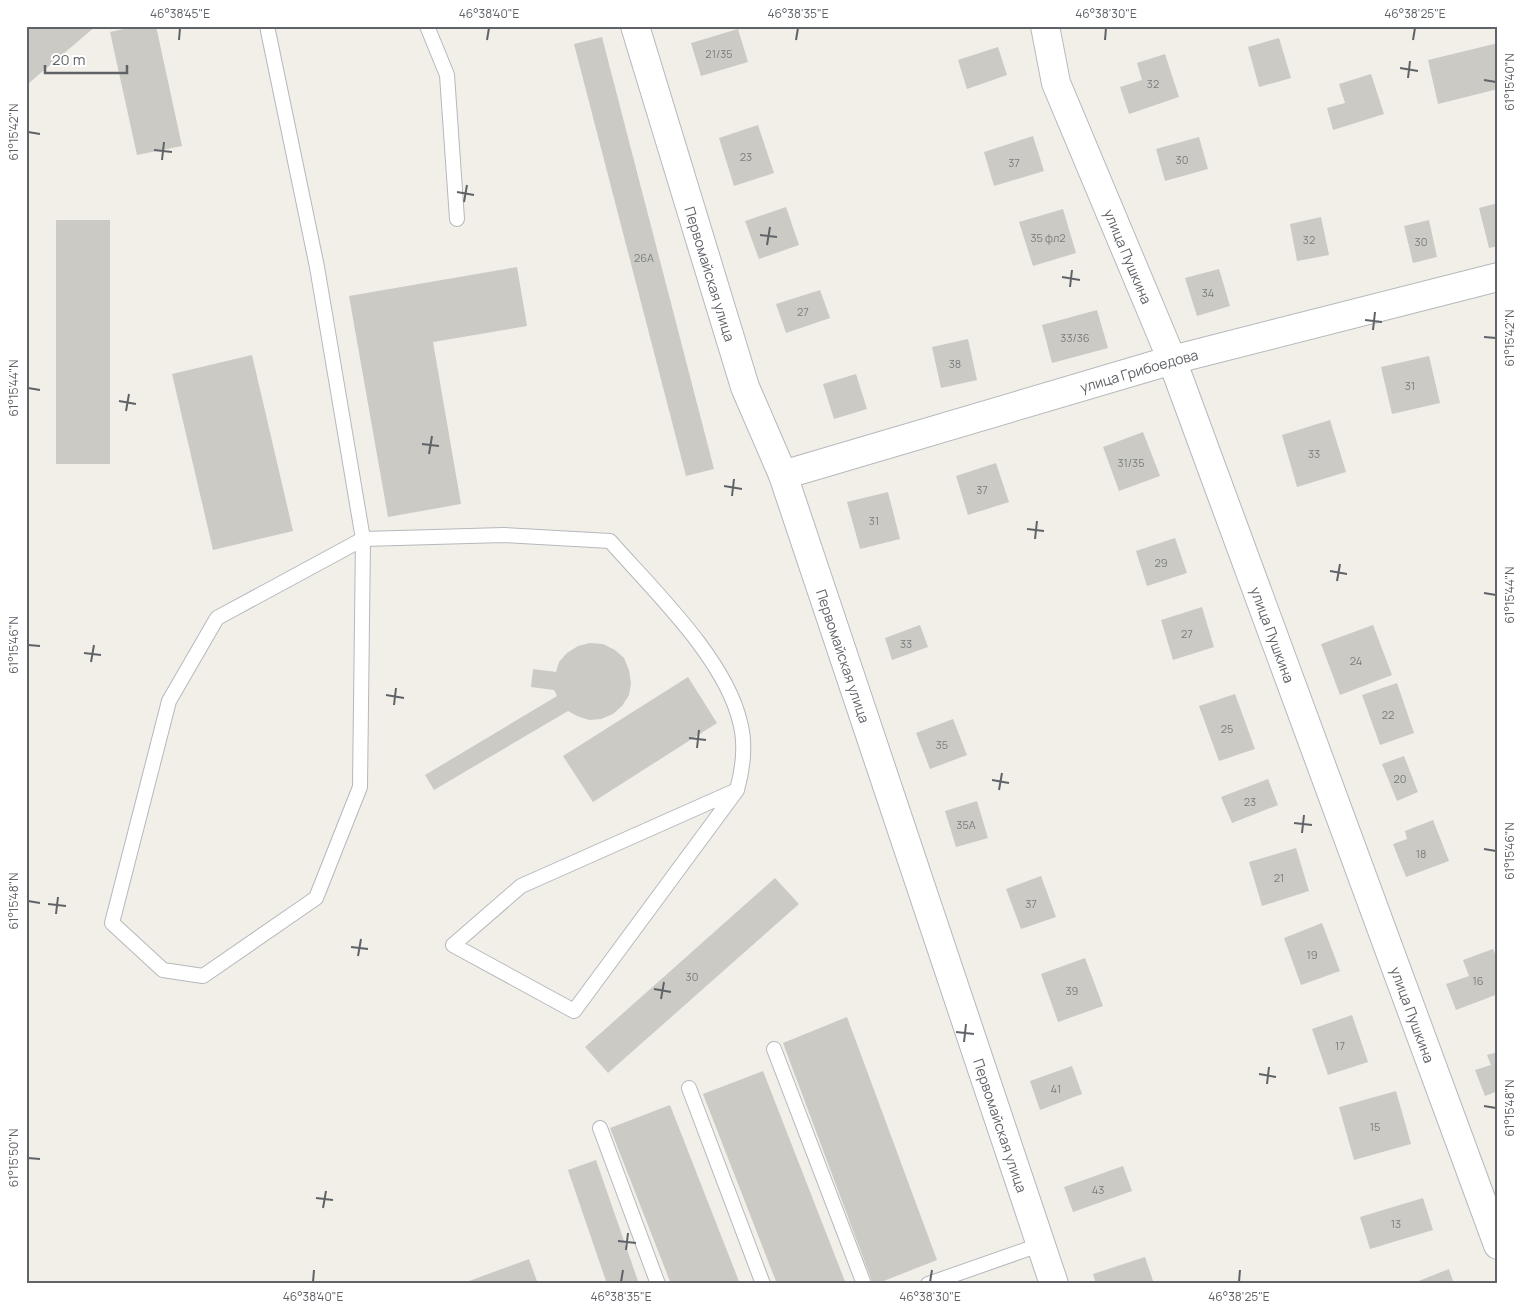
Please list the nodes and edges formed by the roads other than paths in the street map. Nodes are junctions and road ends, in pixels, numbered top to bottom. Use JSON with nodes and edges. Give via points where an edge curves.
{"nodes":[{"id":1,"x":268,"y":26,"type":"edge"},
{"id":2,"x":427,"y":26,"type":"edge"},
{"id":3,"x":635,"y":26,"type":"edge"},
{"id":4,"x":1045,"y":26,"type":"edge"},
{"id":5,"x":457,"y":219,"type":"dead end"},
{"id":6,"x":1498,"y":277,"type":"edge"},
{"id":7,"x":1172,"y":360,"type":"junction"},
{"id":8,"x":783,"y":475,"type":"junction"},
{"id":9,"x":363,"y":539,"type":"junction"},
{"id":10,"x":737,"y":790,"type":"junction"},
{"id":11,"x":774,"y":1049,"type":"dead end"},
{"id":12,"x":689,"y":1088,"type":"dead end"},
{"id":13,"x":600,"y":1128,"type":"dead end"},
{"id":14,"x":1042,"y":1244,"type":"junction"},
{"id":15,"x":1498,"y":1245,"type":"edge"},
{"id":16,"x":658,"y":1284,"type":"edge"},
{"id":17,"x":762,"y":1284,"type":"edge"},
{"id":18,"x":864,"y":1284,"type":"edge"},
{"id":19,"x":928,"y":1284,"type":"edge"},
{"id":20,"x":1054,"y":1284,"type":"edge"}],
"edges":[{"from":1,"to":9,"type":"lane","via":[[317,267]]},
{"from":2,"to":5,"type":"lane","via":[[447,75]]},
{"from":3,"to":8,"type":"street","name":"Первомайская улица","via":[[745,387]]},
{"from":4,"to":7,"type":"street","name":"улица Пушкина","via":[[1056,83]]},
{"from":6,"to":7,"type":"street","name":"улица Грибоедова"},
{"from":7,"to":8,"type":"street","name":"улица Грибоедова"},
{"from":7,"to":15,"type":"street","name":"улица Пушкина"},
{"from":8,"to":14,"type":"street","name":"Первомайская улица"},
{"from":9,"to":9,"type":"lane","via":[[360,787],[316,898],[203,976],[163,970],[112,923],[169,701],[217,618]]},
{"from":9,"to":10,"type":"lane","via":[[504,535],[610,541],[684,624],[716,667],[728,690],[743,742]]},
{"from":10,"to":10,"type":"lane","via":[[574,1011],[453,945],[521,886]]},
{"from":11,"to":18,"type":"lane"},
{"from":12,"to":17,"type":"lane"},
{"from":13,"to":16,"type":"lane"},
{"from":14,"to":19,"type":"lane"},
{"from":14,"to":20,"type":"street","name":"Первомайская улица"}]}
